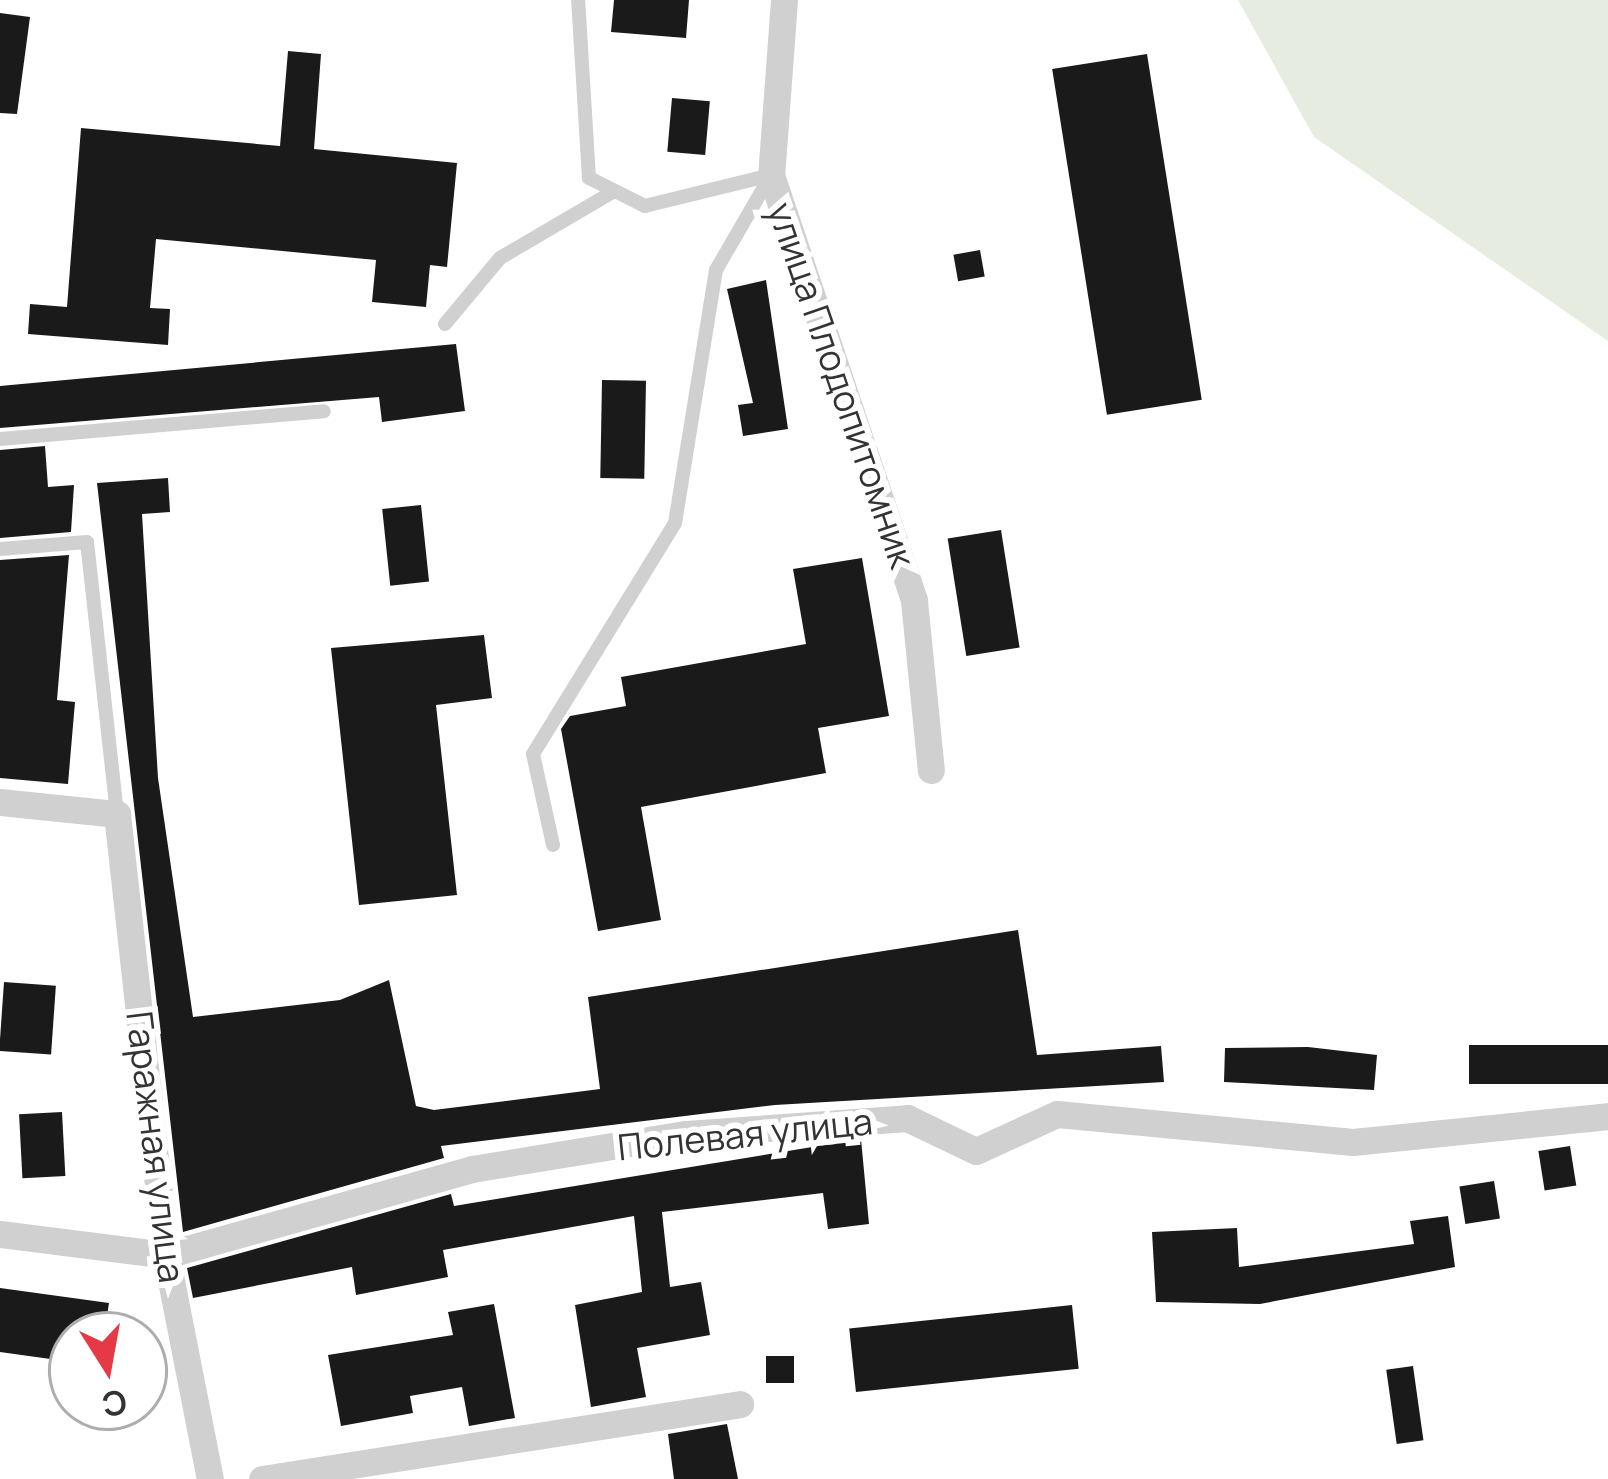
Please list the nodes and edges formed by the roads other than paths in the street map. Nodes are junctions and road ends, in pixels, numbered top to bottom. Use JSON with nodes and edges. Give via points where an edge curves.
{"nodes":[{"id":1,"x":578,"y":0,"type":"edge"},
{"id":2,"x":784,"y":0,"type":"edge"},
{"id":3,"x":771,"y":175,"type":"junction"},
{"id":4,"x":614,"y":191,"type":"junction"},
{"id":5,"x":445,"y":323,"type":"dead end"},
{"id":6,"x":325,"y":411,"type":"dead end"},
{"id":7,"x":0,"y":439,"type":"edge"},
{"id":8,"x":0,"y":549,"type":"edge"},
{"id":9,"x":931,"y":770,"type":"dead end"},
{"id":10,"x":0,"y":802,"type":"edge"},
{"id":11,"x":117,"y":814,"type":"junction"},
{"id":12,"x":553,"y":845,"type":"dead end"},
{"id":13,"x":1608,"y":1116,"type":"edge"},
{"id":14,"x":0,"y":1234,"type":"edge"},
{"id":15,"x":166,"y":1255,"type":"junction"},
{"id":16,"x":740,"y":1404,"type":"dead end"},
{"id":17,"x":210,"y":1479,"type":"edge"},
{"id":18,"x":262,"y":1479,"type":"edge"}],
"edges":[{"from":1,"to":4,"type":"lane","via":[[590,178]]},
{"from":2,"to":3,"type":"street","name":"улица Плодопитомник"},
{"from":3,"to":4,"type":"lane","via":[[645,206]]},
{"from":3,"to":9,"type":"street","name":"улица Плодопитомник","via":[[914,601]]},
{"from":3,"to":12,"type":"lane","via":[[716,270],[675,523],[533,754]]},
{"from":4,"to":5,"type":"lane","via":[[500,258]]},
{"from":6,"to":7,"type":"lane"},
{"from":8,"to":11,"type":"lane","via":[[87,542]]},
{"from":10,"to":11,"type":"street"},
{"from":11,"to":15,"type":"street","name":"Гаражная улица"},
{"from":13,"to":15,"type":"street","name":"Полевая улица","via":[[1353,1142],[1057,1114],[976,1151],[907,1118],[686,1135],[472,1168]]},
{"from":14,"to":15,"type":"street"},
{"from":15,"to":17,"type":"street","name":"Гаражная улица"},
{"from":16,"to":18,"type":"street"}]}
